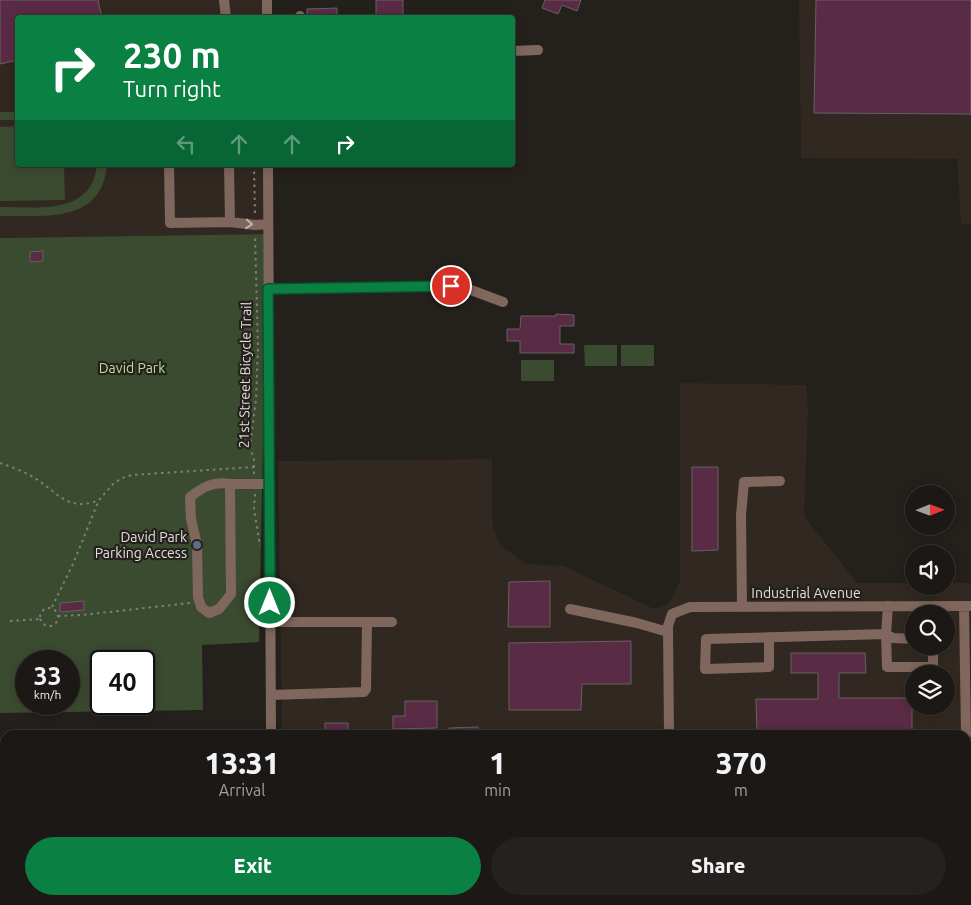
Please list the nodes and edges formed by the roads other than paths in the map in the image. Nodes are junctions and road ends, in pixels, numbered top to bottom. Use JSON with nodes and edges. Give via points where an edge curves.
{"nodes":[{"id":1,"x":224,"y":0,"type":"edge"},
{"id":2,"x":267,"y":0,"type":"edge"},
{"id":3,"x":226,"y":15,"type":"edge"},
{"id":4,"x":267,"y":15,"type":"edge"},
{"id":5,"x":538,"y":50,"type":"dead end"},
{"id":6,"x":515,"y":51,"type":"edge"},
{"id":7,"x":169,"y":167,"type":"edge"},
{"id":8,"x":229,"y":167,"type":"edge"},
{"id":9,"x":268,"y":167,"type":"edge"},
{"id":10,"x":230,"y":222,"type":"junction"},
{"id":11,"x":268,"y":224,"type":"junction"},
{"id":12,"x":268,"y":289,"type":"junction"},
{"id":13,"x":503,"y":302,"type":"dead end"},
{"id":14,"x":780,"y":481,"type":"dead end"},
{"id":15,"x":230,"y":484,"type":"junction"},
{"id":16,"x":270,"y":484,"type":"junction"},
{"id":17,"x":888,"y":606,"type":"junction"},
{"id":18,"x":968,"y":606,"type":"edge"},
{"id":19,"x":742,"y":607,"type":"junction"},
{"id":20,"x":570,"y":609,"type":"dead end"},
{"id":21,"x":270,"y":622,"type":"junction"},
{"id":22,"x":367,"y":622,"type":"junction"},
{"id":23,"x":392,"y":622,"type":"dead end"},
{"id":24,"x":668,"y":632,"type":"junction"},
{"id":25,"x":886,"y":634,"type":"junction"},
{"id":26,"x":769,"y":637,"type":"junction"},
{"id":27,"x":905,"y":639,"type":"edge"},
{"id":28,"x":933,"y":655,"type":"edge"},
{"id":29,"x":271,"y":695,"type":"junction"},
{"id":30,"x":271,"y":730,"type":"edge"},
{"id":31,"x":669,"y":730,"type":"edge"},
{"id":32,"x":966,"y":730,"type":"edge"}],
"edges":[{"from":1,"to":3,"type":"street"},
{"from":2,"to":4,"type":"street"},
{"from":5,"to":6,"type":"street"},
{"from":7,"to":10,"type":"street","via":[[170,223]]},
{"from":8,"to":10,"type":"street"},
{"from":9,"to":11,"type":"street"},
{"from":10,"to":11,"type":"street","one_way":true},
{"from":11,"to":12,"type":"street"},
{"from":12,"to":13,"type":"street","via":[[451,286]]},
{"from":12,"to":16,"type":"street"},
{"from":14,"to":19,"type":"street","via":[[744,482]]},
{"from":15,"to":15,"type":"street","via":[[219,482],[202,487],[190,497],[197,545],[199,601],[209,613],[219,609],[231,594]]},
{"from":15,"to":16,"type":"street"},
{"from":16,"to":21,"type":"street"},
{"from":17,"to":18,"type":"street","name":"Industrial Avenue"},
{"from":17,"to":19,"type":"street","name":"Industrial Avenue"},
{"from":17,"to":25,"type":"street"},
{"from":18,"to":32,"type":"street"},
{"from":19,"to":24,"type":"street","name":"Industrial Avenue","via":[[690,607],[680,610],[672,614]]},
{"from":20,"to":24,"type":"street"},
{"from":21,"to":22,"type":"street"},
{"from":21,"to":29,"type":"street"},
{"from":22,"to":23,"type":"street"},
{"from":22,"to":29,"type":"street","via":[[364,692]]},
{"from":24,"to":31,"type":"street","name":"Industrial Avenue"},
{"from":25,"to":26,"type":"street"},
{"from":25,"to":27,"type":"street"},
{"from":25,"to":28,"type":"street","via":[[888,667],[933,667]]},
{"from":26,"to":26,"type":"street","via":[[706,639],[705,669],[769,667]]},
{"from":29,"to":30,"type":"street"}]}
